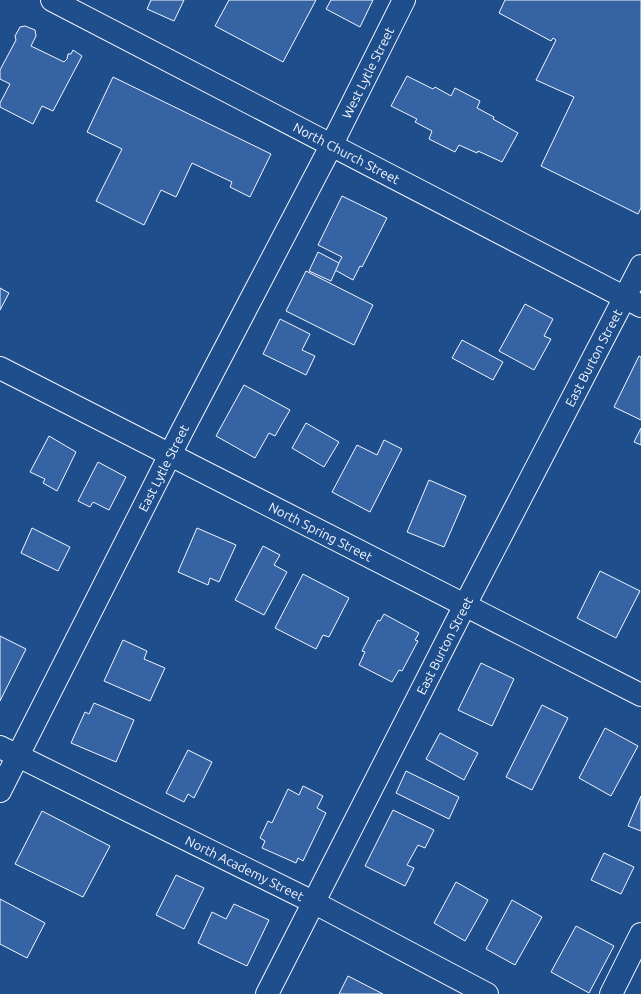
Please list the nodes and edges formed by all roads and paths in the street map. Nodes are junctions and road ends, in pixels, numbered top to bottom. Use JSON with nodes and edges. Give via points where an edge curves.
{"nodes":[{"id":1,"x":52,"y":0,"type":"edge"},
{"id":2,"x":404,"y":0,"type":"edge"},
{"id":3,"x":331,"y":146,"type":"junction"},
{"id":4,"x":641,"y":266,"type":"edge"},
{"id":5,"x":633,"y":302,"type":"edge"},
{"id":6,"x":0,"y":368,"type":"edge"},
{"id":7,"x":170,"y":455,"type":"junction"},
{"id":8,"x":465,"y":605,"type":"junction"},
{"id":9,"x":641,"y":695,"type":"edge"},
{"id":10,"x":9,"y":751,"type":"edge"},
{"id":11,"x":0,"y":791,"type":"edge"},
{"id":12,"x":313,"y":902,"type":"junction"},
{"id":13,"x":641,"y":934,"type":"edge"},
{"id":14,"x":267,"y":994,"type":"edge"},
{"id":15,"x":487,"y":994,"type":"edge"},
{"id":16,"x":611,"y":994,"type":"edge"}],
"edges":[{"from":1,"to":3,"type":"street","name":"North Church Street"},
{"from":2,"to":3,"type":"street","name":"West Lytle Street"},
{"from":3,"to":5,"type":"street","name":"North Church Street"},
{"from":3,"to":7,"type":"street","name":"East Lytle Street"},
{"from":4,"to":5,"type":"street","name":"East Burton Street"},
{"from":5,"to":8,"type":"street","name":"East Burton Street"},
{"from":6,"to":7,"type":"street","name":"North Spring Street"},
{"from":7,"to":8,"type":"street","name":"North Spring Street"},
{"from":7,"to":10,"type":"street","name":"East Lytle Street"},
{"from":8,"to":9,"type":"street","name":"North Spring Street"},
{"from":8,"to":12,"type":"street","name":"East Burton Street"},
{"from":10,"to":11,"type":"street","name":"East Lytle Street"},
{"from":10,"to":12,"type":"street","name":"North Academy Street"},
{"from":12,"to":14,"type":"street","name":"East Burton Street"},
{"from":12,"to":15,"type":"street","name":"North Academy Street"},
{"from":13,"to":16,"type":"street"}]}
